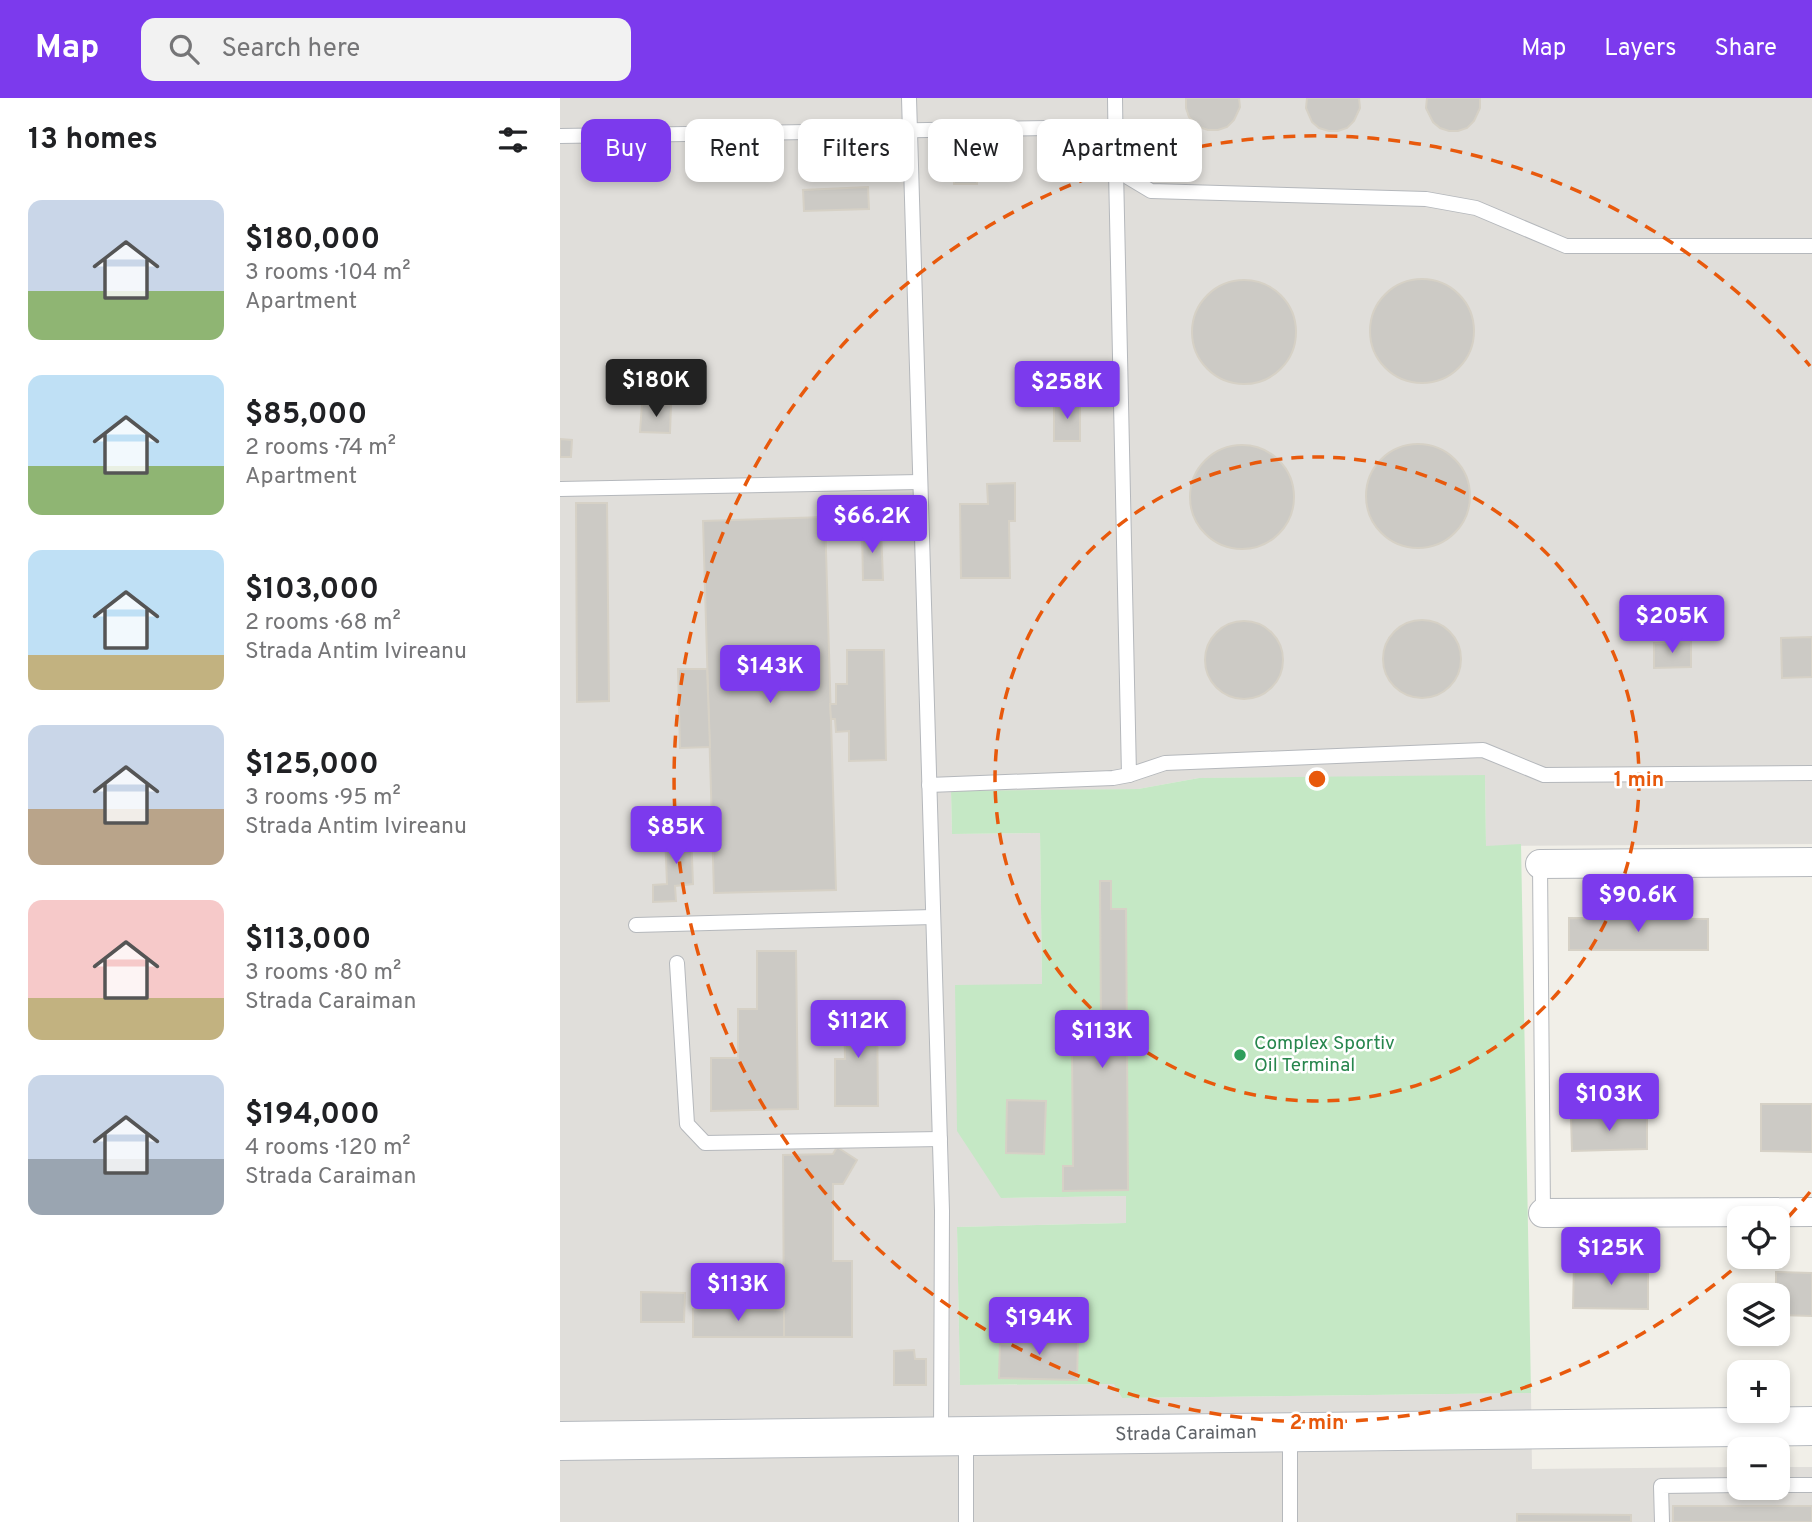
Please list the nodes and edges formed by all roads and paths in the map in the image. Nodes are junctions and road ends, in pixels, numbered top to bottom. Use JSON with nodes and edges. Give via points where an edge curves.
{"nodes":[{"id":1,"x":909,"y":98,"type":"edge"},
{"id":2,"x":1115,"y":98,"type":"edge"},
{"id":3,"x":910,"y":119,"type":"edge"},
{"id":4,"x":1115,"y":119,"type":"edge"},
{"id":5,"x":1037,"y":129,"type":"edge"},
{"id":6,"x":914,"y":131,"type":"edge"},
{"id":7,"x":798,"y":133,"type":"edge"},
{"id":8,"x":560,"y":136,"type":"edge"},
{"id":9,"x":912,"y":182,"type":"edge"},
{"id":10,"x":1116,"y":182,"type":"edge"},
{"id":11,"x":1136,"y":182,"type":"edge"},
{"id":12,"x":1812,"y":246,"type":"edge"},
{"id":13,"x":920,"y":482,"type":"junction"},
{"id":14,"x":560,"y":489,"type":"edge"},
{"id":15,"x":1812,"y":772,"type":"edge"},
{"id":16,"x":1129,"y":775,"type":"junction"},
{"id":17,"x":929,"y":785,"type":"junction"},
{"id":18,"x":1812,"y":862,"type":"edge"},
{"id":19,"x":1540,"y":864,"type":"joint"},
{"id":20,"x":933,"y":917,"type":"junction"},
{"id":21,"x":636,"y":925,"type":"dead end"},
{"id":22,"x":677,"y":963,"type":"dead end"},
{"id":23,"x":940,"y":1139,"type":"junction"},
{"id":24,"x":1812,"y":1212,"type":"edge"},
{"id":25,"x":1542,"y":1213,"type":"joint"},
{"id":26,"x":1812,"y":1426,"type":"edge"},
{"id":27,"x":1290,"y":1433,"type":"junction"},
{"id":28,"x":953,"y":1437,"type":"junction"},
{"id":29,"x":560,"y":1441,"type":"edge"},
{"id":30,"x":1727,"y":1485,"type":"edge"},
{"id":31,"x":1790,"y":1485,"type":"edge"},
{"id":32,"x":1812,"y":1485,"type":"edge"},
{"id":33,"x":966,"y":1522,"type":"edge"},
{"id":34,"x":1290,"y":1522,"type":"edge"},
{"id":35,"x":1662,"y":1522,"type":"edge"}],
"edges":[{"from":1,"to":3,"type":"lane"},
{"from":2,"to":4,"type":"lane"},
{"from":5,"to":6,"type":"lane"},
{"from":7,"to":8,"type":"lane"},
{"from":9,"to":13,"type":"lane"},
{"from":10,"to":16,"type":"lane"},
{"from":11,"to":12,"type":"lane","via":[[1151,191],[1426,199],[1476,208],[1566,246]]},
{"from":13,"to":14,"type":"lane"},
{"from":13,"to":17,"type":"lane"},
{"from":15,"to":16,"type":"lane","via":[[1544,775],[1483,750],[1165,763]]},
{"from":16,"to":17,"type":"lane"},
{"from":17,"to":20,"type":"lane"},
{"from":18,"to":19,"type":"street"},
{"from":19,"to":25,"type":"lane"},
{"from":20,"to":21,"type":"lane"},
{"from":20,"to":23,"type":"lane"},
{"from":22,"to":23,"type":"lane","via":[[687,1124],[705,1143]]},
{"from":23,"to":28,"type":"lane"},
{"from":24,"to":25,"type":"street"},
{"from":26,"to":27,"type":"street","name":"Strada Caraiman"},
{"from":27,"to":28,"type":"street","name":"Strada Caraiman"},
{"from":27,"to":34,"type":"lane"},
{"from":28,"to":29,"type":"street","name":"Strada Caraiman"},
{"from":28,"to":33,"type":"lane"},
{"from":30,"to":35,"type":"lane","via":[[1661,1486]]},
{"from":31,"to":32,"type":"lane"}]}
